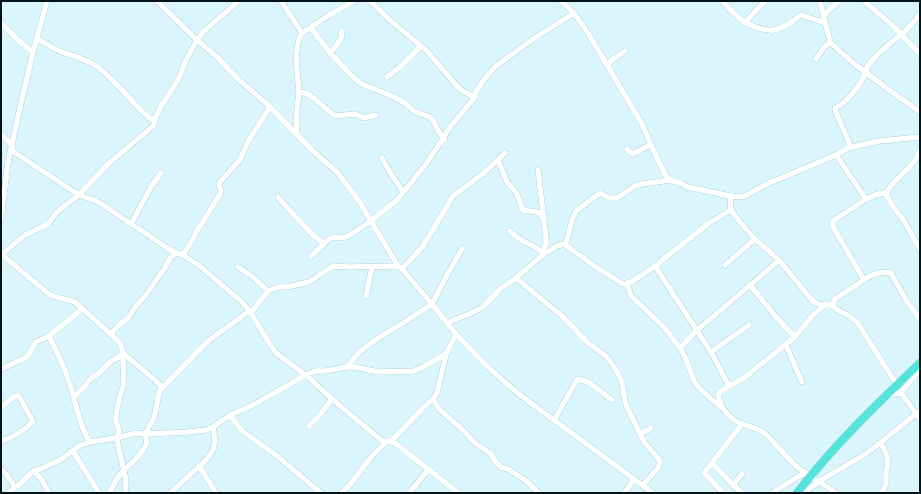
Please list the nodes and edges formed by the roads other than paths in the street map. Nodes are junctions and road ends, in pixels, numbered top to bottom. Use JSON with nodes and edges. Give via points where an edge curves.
{"nodes":[{"id":1,"x":47,"y":1,"type":"edge"},
{"id":2,"x":157,"y":1,"type":"edge"},
{"id":3,"x":240,"y":1,"type":"edge"},
{"id":4,"x":281,"y":1,"type":"edge"},
{"id":5,"x":354,"y":1,"type":"edge"},
{"id":6,"x":370,"y":1,"type":"edge"},
{"id":7,"x":561,"y":1,"type":"edge"},
{"id":8,"x":722,"y":1,"type":"edge"},
{"id":9,"x":765,"y":1,"type":"edge"},
{"id":10,"x":820,"y":1,"type":"edge"},
{"id":11,"x":839,"y":1,"type":"edge"},
{"id":12,"x":864,"y":1,"type":"edge"},
{"id":13,"x":574,"y":13,"type":"junction"},
{"id":14,"x":920,"y":13,"type":"edge"},
{"id":15,"x":824,"y":15,"type":"junction"},
{"id":16,"x":1,"y":23,"type":"edge"},
{"id":17,"x":745,"y":23,"type":"junction"},
{"id":18,"x":825,"y":23,"type":"junction"},
{"id":19,"x":311,"y":28,"type":"junction"},
{"id":20,"x":342,"y":31,"type":"dead end"},
{"id":21,"x":302,"y":33,"type":"junction"},
{"id":22,"x":901,"y":34,"type":"junction"},
{"id":23,"x":37,"y":39,"type":"junction"},
{"id":24,"x":197,"y":40,"type":"junction"},
{"id":25,"x":830,"y":42,"type":"junction"},
{"id":26,"x":421,"y":46,"type":"junction"},
{"id":27,"x":625,"y":51,"type":"dead end"},
{"id":28,"x":33,"y":52,"type":"junction"},
{"id":29,"x":331,"y":54,"type":"junction"},
{"id":30,"x":920,"y":54,"type":"edge"},
{"id":31,"x":816,"y":59,"type":"dead end"},
{"id":32,"x":607,"y":65,"type":"junction"},
{"id":33,"x":866,"y":72,"type":"junction"},
{"id":34,"x":387,"y":77,"type":"dead end"},
{"id":35,"x":299,"y":92,"type":"junction"},
{"id":36,"x":475,"y":97,"type":"junction"},
{"id":37,"x":270,"y":107,"type":"junction"},
{"id":38,"x":920,"y":112,"type":"edge"},
{"id":39,"x":376,"y":115,"type":"dead end"},
{"id":40,"x":154,"y":119,"type":"junction"},
{"id":41,"x":1,"y":135,"type":"edge"},
{"id":42,"x":297,"y":135,"type":"junction"},
{"id":43,"x":920,"y":137,"type":"edge"},
{"id":44,"x":444,"y":139,"type":"junction"},
{"id":45,"x":651,"y":145,"type":"junction"},
{"id":46,"x":11,"y":147,"type":"junction"},
{"id":47,"x":851,"y":147,"type":"junction"},
{"id":48,"x":627,"y":149,"type":"dead end"},
{"id":49,"x":920,"y":150,"type":"edge"},
{"id":50,"x":505,"y":153,"type":"dead end"},
{"id":51,"x":836,"y":155,"type":"junction"},
{"id":52,"x":382,"y":158,"type":"dead end"},
{"id":53,"x":1,"y":159,"type":"edge"},
{"id":54,"x":498,"y":160,"type":"junction"},
{"id":55,"x":8,"y":162,"type":"junction"},
{"id":56,"x":538,"y":170,"type":"dead end"},
{"id":57,"x":161,"y":173,"type":"dead end"},
{"id":58,"x":670,"y":180,"type":"junction"},
{"id":59,"x":403,"y":192,"type":"junction"},
{"id":60,"x":887,"y":192,"type":"junction"},
{"id":61,"x":79,"y":195,"type":"junction"},
{"id":62,"x":730,"y":196,"type":"junction"},
{"id":63,"x":278,"y":197,"type":"dead end"},
{"id":64,"x":866,"y":199,"type":"junction"},
{"id":65,"x":731,"y":210,"type":"junction"},
{"id":66,"x":544,"y":219,"type":"junction"},
{"id":67,"x":1,"y":220,"type":"edge"},
{"id":68,"x":371,"y":221,"type":"junction"},
{"id":69,"x":131,"y":224,"type":"junction"},
{"id":70,"x":510,"y":232,"type":"dead end"},
{"id":71,"x":755,"y":239,"type":"junction"},
{"id":72,"x":323,"y":243,"type":"junction"},
{"id":73,"x":564,"y":244,"type":"junction"},
{"id":74,"x":462,"y":249,"type":"dead end"},
{"id":75,"x":920,"y":250,"type":"edge"},
{"id":76,"x":543,"y":253,"type":"junction"},
{"id":77,"x":1,"y":254,"type":"edge"},
{"id":78,"x":179,"y":254,"type":"junction"},
{"id":79,"x":311,"y":256,"type":"dead end"},
{"id":80,"x":779,"y":260,"type":"junction"},
{"id":81,"x":725,"y":265,"type":"dead end"},
{"id":82,"x":655,"y":266,"type":"junction"},
{"id":83,"x":238,"y":267,"type":"dead end"},
{"id":84,"x":372,"y":267,"type":"junction"},
{"id":85,"x":400,"y":267,"type":"junction"},
{"id":86,"x":516,"y":278,"type":"junction"},
{"id":87,"x":864,"y":280,"type":"junction"},
{"id":88,"x":627,"y":283,"type":"junction"},
{"id":89,"x":750,"y":285,"type":"junction"},
{"id":90,"x":268,"y":291,"type":"junction"},
{"id":91,"x":366,"y":296,"type":"dead end"},
{"id":92,"x":432,"y":304,"type":"junction"},
{"id":93,"x":825,"y":305,"type":"junction"},
{"id":94,"x":832,"y":306,"type":"junction"},
{"id":95,"x":82,"y":309,"type":"junction"},
{"id":96,"x":251,"y":313,"type":"junction"},
{"id":97,"x":920,"y":319,"type":"edge"},
{"id":98,"x":447,"y":323,"type":"junction"},
{"id":99,"x":749,"y":325,"type":"dead end"},
{"id":100,"x":697,"y":330,"type":"junction"},
{"id":101,"x":111,"y":334,"type":"junction"},
{"id":102,"x":456,"y":334,"type":"junction"},
{"id":103,"x":49,"y":336,"type":"junction"},
{"id":104,"x":795,"y":337,"type":"junction"},
{"id":105,"x":786,"y":345,"type":"junction"},
{"id":106,"x":680,"y":348,"type":"junction"},
{"id":107,"x":711,"y":352,"type":"junction"},
{"id":108,"x":123,"y":353,"type":"junction"},
{"id":109,"x":446,"y":354,"type":"junction"},
{"id":110,"x":920,"y":363,"type":"edge"},
{"id":111,"x":347,"y":367,"type":"junction"},
{"id":112,"x":1,"y":369,"type":"edge"},
{"id":113,"x":920,"y":369,"type":"edge"},
{"id":114,"x":306,"y":375,"type":"junction"},
{"id":115,"x":802,"y":382,"type":"dead end"},
{"id":116,"x":897,"y":385,"type":"junction"},
{"id":117,"x":729,"y":386,"type":"junction"},
{"id":118,"x":163,"y":387,"type":"junction"},
{"id":119,"x":901,"y":393,"type":"junction"},
{"id":120,"x":886,"y":396,"type":"junction"},
{"id":121,"x":74,"y":397,"type":"junction"},
{"id":122,"x":332,"y":399,"type":"junction"},
{"id":123,"x":433,"y":399,"type":"junction"},
{"id":124,"x":612,"y":400,"type":"dead end"},
{"id":125,"x":1,"y":407,"type":"edge"},
{"id":126,"x":724,"y":410,"type":"junction"},
{"id":127,"x":919,"y":414,"type":"edge"},
{"id":128,"x":230,"y":415,"type":"junction"},
{"id":129,"x":554,"y":420,"type":"junction"},
{"id":130,"x":742,"y":424,"type":"junction"},
{"id":131,"x":309,"y":426,"type":"dead end"},
{"id":132,"x":213,"y":427,"type":"junction"},
{"id":133,"x":651,"y":428,"type":"dead end"},
{"id":134,"x":145,"y":434,"type":"junction"},
{"id":135,"x":155,"y":434,"type":"junction"},
{"id":136,"x":640,"y":434,"type":"junction"},
{"id":137,"x":117,"y":437,"type":"junction"},
{"id":138,"x":1,"y":441,"type":"edge"},
{"id":139,"x":389,"y":441,"type":"junction"},
{"id":140,"x":90,"y":442,"type":"junction"},
{"id":141,"x":147,"y":443,"type":"junction"},
{"id":142,"x":880,"y":443,"type":"junction"},
{"id":143,"x":73,"y":451,"type":"junction"},
{"id":144,"x":712,"y":463,"type":"junction"},
{"id":145,"x":199,"y":466,"type":"junction"},
{"id":146,"x":429,"y":469,"type":"junction"},
{"id":147,"x":1,"y":470,"type":"edge"},
{"id":148,"x":34,"y":470,"type":"junction"},
{"id":149,"x":124,"y":470,"type":"junction"},
{"id":150,"x":742,"y":474,"type":"dead end"},
{"id":151,"x":808,"y":475,"type":"junction"},
{"id":152,"x":634,"y":479,"type":"junction"},
{"id":153,"x":819,"y":482,"type":"junction"},
{"id":154,"x":642,"y":485,"type":"junction"},
{"id":155,"x":732,"y":485,"type":"junction"},
{"id":156,"x":15,"y":487,"type":"junction"},
{"id":157,"x":8,"y":493,"type":"edge"},
{"id":158,"x":49,"y":493,"type":"edge"},
{"id":159,"x":99,"y":493,"type":"edge"},
{"id":160,"x":108,"y":493,"type":"edge"},
{"id":161,"x":125,"y":493,"type":"edge"},
{"id":162,"x":170,"y":493,"type":"edge"},
{"id":163,"x":216,"y":493,"type":"edge"},
{"id":164,"x":321,"y":493,"type":"edge"},
{"id":165,"x":341,"y":493,"type":"edge"},
{"id":166,"x":409,"y":493,"type":"edge"},
{"id":167,"x":458,"y":493,"type":"edge"},
{"id":168,"x":539,"y":493,"type":"edge"},
{"id":169,"x":624,"y":493,"type":"edge"},
{"id":170,"x":653,"y":493,"type":"edge"},
{"id":171,"x":723,"y":493,"type":"edge"},
{"id":172,"x":742,"y":493,"type":"edge"},
{"id":173,"x":772,"y":493,"type":"edge"},
{"id":174,"x":797,"y":493,"type":"edge"},
{"id":175,"x":804,"y":493,"type":"edge"},
{"id":176,"x":836,"y":493,"type":"edge"},
{"id":177,"x":882,"y":493,"type":"edge"}],
"edges":[{"from":1,"to":23,"type":"street"},
{"from":2,"to":24,"type":"street"},
{"from":3,"to":24,"type":"street"},
{"from":4,"to":21,"type":"street"},
{"from":5,"to":19,"type":"street"},
{"from":6,"to":26,"type":"street"},
{"from":7,"to":13,"type":"street"},
{"from":8,"to":17,"type":"street"},
{"from":9,"to":17,"type":"street"},
{"from":10,"to":15,"type":"street"},
{"from":11,"to":15,"type":"street"},
{"from":12,"to":22,"type":"street"},
{"from":13,"to":32,"type":"street"},
{"from":13,"to":36,"type":"street","via":[[495,67],[482,82]]},
{"from":14,"to":22,"type":"street"},
{"from":15,"to":18,"type":"street"},
{"from":16,"to":28,"type":"street"},
{"from":17,"to":18,"type":"street","via":[[772,30],[802,14]]},
{"from":18,"to":25,"type":"street"},
{"from":19,"to":21,"type":"street"},
{"from":19,"to":29,"type":"street"},
{"from":20,"to":29,"type":"street","via":[[341,39]]},
{"from":21,"to":35,"type":"street","via":[[296,53]]},
{"from":22,"to":30,"type":"street"},
{"from":22,"to":33,"type":"street","via":[[872,60],[866,67]]},
{"from":23,"to":28,"type":"street"},
{"from":23,"to":40,"type":"street","via":[[96,66],[142,111]]},
{"from":24,"to":37,"type":"street"},
{"from":24,"to":40,"type":"street","via":[[178,80]]},
{"from":25,"to":31,"type":"street"},
{"from":25,"to":33,"type":"street"},
{"from":26,"to":34,"type":"street"},
{"from":26,"to":36,"type":"street","via":[[456,86]]},
{"from":27,"to":32,"type":"street"},
{"from":28,"to":46,"type":"street"},
{"from":29,"to":44,"type":"street","via":[[360,83],[394,97],[414,111],[430,117]]},
{"from":32,"to":45,"type":"street","via":[[642,124]]},
{"from":33,"to":38,"type":"street"},
{"from":33,"to":47,"type":"street","via":[[843,104],[835,108]]},
{"from":35,"to":39,"type":"street","via":[[309,94],[336,116],[355,114],[365,118]]},
{"from":35,"to":42,"type":"street"},
{"from":36,"to":44,"type":"street","via":[[450,127]]},
{"from":37,"to":42,"type":"street"},
{"from":37,"to":78,"type":"street","via":[[239,161],[219,182],[220,194],[192,241]]},
{"from":40,"to":61,"type":"street","via":[[154,124],[108,164]]},
{"from":41,"to":46,"type":"street","via":[[10,142]]},
{"from":42,"to":68,"type":"street","via":[[338,173]]},
{"from":43,"to":47,"type":"street"},
{"from":44,"to":59,"type":"street"},
{"from":45,"to":48,"type":"street","via":[[633,154]]},
{"from":45,"to":58,"type":"street"},
{"from":46,"to":55,"type":"street"},
{"from":46,"to":61,"type":"street","via":[[21,157]]},
{"from":47,"to":51,"type":"street"},
{"from":49,"to":60,"type":"street","via":[[913,163]]},
{"from":50,"to":54,"type":"street"},
{"from":51,"to":62,"type":"street","via":[[745,196]]},
{"from":51,"to":64,"type":"street"},
{"from":52,"to":59,"type":"street"},
{"from":53,"to":55,"type":"street"},
{"from":54,"to":66,"type":"street","via":[[523,210],[536,211]]},
{"from":54,"to":85,"type":"street","via":[[453,196],[426,242]]},
{"from":55,"to":67,"type":"street"},
{"from":56,"to":66,"type":"street"},
{"from":57,"to":69,"type":"street"},
{"from":58,"to":62,"type":"street","via":[[688,187]]},
{"from":58,"to":73,"type":"street","via":[[635,186],[616,198],[602,193],[596,195],[575,211]]},
{"from":59,"to":68,"type":"street"},
{"from":60,"to":64,"type":"street"},
{"from":60,"to":75,"type":"street","via":[[887,198],[903,219]]},
{"from":61,"to":69,"type":"street","via":[[102,204]]},
{"from":61,"to":77,"type":"street","via":[[55,214],[49,223],[25,235]]},
{"from":62,"to":65,"type":"street"},
{"from":63,"to":72,"type":"street","via":[[312,235]]},
{"from":64,"to":87,"type":"street","via":[[836,218],[832,225]]},
{"from":65,"to":71,"type":"street"},
{"from":65,"to":82,"type":"street","via":[[709,223]]},
{"from":66,"to":76,"type":"street","via":[[546,244]]},
{"from":68,"to":72,"type":"street","via":[[347,236],[334,237]]},
{"from":68,"to":85,"type":"street"},
{"from":69,"to":78,"type":"street"},
{"from":70,"to":76,"type":"street"},
{"from":71,"to":80,"type":"street"},
{"from":71,"to":81,"type":"street"},
{"from":72,"to":79,"type":"street"},
{"from":73,"to":76,"type":"street"},
{"from":73,"to":88,"type":"street","via":[[620,282]]},
{"from":74,"to":92,"type":"street"},
{"from":76,"to":86,"type":"street"},
{"from":77,"to":95,"type":"street","via":[[49,294],[75,302]]},
{"from":78,"to":96,"type":"street","via":[[201,267],[236,296]]},
{"from":78,"to":101,"type":"street","via":[[170,258],[128,318]]},
{"from":80,"to":89,"type":"street"},
{"from":80,"to":93,"type":"street","via":[[814,302]]},
{"from":82,"to":88,"type":"street"},
{"from":82,"to":100,"type":"street"},
{"from":83,"to":90,"type":"street"},
{"from":84,"to":85,"type":"street"},
{"from":84,"to":90,"type":"street","via":[[333,266],[309,282]]},
{"from":84,"to":91,"type":"street"},
{"from":85,"to":92,"type":"street"},
{"from":86,"to":98,"type":"street","via":[[478,310]]},
{"from":86,"to":136,"type":"street","via":[[608,359],[622,380],[626,407]]},
{"from":87,"to":94,"type":"street","via":[[835,299]]},
{"from":87,"to":97,"type":"street","via":[[873,274],[891,273]]},
{"from":88,"to":106,"type":"street","via":[[631,296],[664,328]]},
{"from":89,"to":100,"type":"street"},
{"from":89,"to":104,"type":"street"},
{"from":90,"to":96,"type":"street"},
{"from":92,"to":98,"type":"street"},
{"from":92,"to":111,"type":"street","via":[[378,338],[360,352]]},
{"from":93,"to":94,"type":"street"},
{"from":93,"to":104,"type":"street"},
{"from":94,"to":116,"type":"street","via":[[857,322]]},
{"from":95,"to":101,"type":"street"},
{"from":95,"to":103,"type":"street"},
{"from":96,"to":114,"type":"street","via":[[276,353]]},
{"from":96,"to":118,"type":"street","via":[[248,312],[208,341]]},
{"from":98,"to":102,"type":"street"},
{"from":99,"to":107,"type":"street"},
{"from":100,"to":106,"type":"street"},
{"from":100,"to":107,"type":"street"},
{"from":101,"to":108,"type":"street","via":[[120,343]]},
{"from":102,"to":109,"type":"street"},
{"from":102,"to":129,"type":"street","via":[[489,368]]},
{"from":103,"to":112,"type":"street","via":[[36,342],[27,357]]},
{"from":103,"to":121,"type":"street"},
{"from":104,"to":105,"type":"street"},
{"from":105,"to":115,"type":"street"},
{"from":105,"to":117,"type":"street","via":[[744,378]]},
{"from":106,"to":126,"type":"street","via":[[694,381]]},
{"from":107,"to":117,"type":"street"},
{"from":108,"to":118,"type":"street"},
{"from":108,"to":121,"type":"street","via":[[111,360]]},
{"from":108,"to":137,"type":"street","via":[[124,384],[116,415],[119,433]]},
{"from":109,"to":111,"type":"street","via":[[414,371],[379,372]]},
{"from":109,"to":123,"type":"street","via":[[440,385]]},
{"from":110,"to":116,"type":"highway"},
{"from":111,"to":114,"type":"street","via":[[314,371]]},
{"from":113,"to":119,"type":"street"},
{"from":114,"to":122,"type":"street"},
{"from":114,"to":128,"type":"street"},
{"from":116,"to":120,"type":"highway"},
{"from":117,"to":126,"type":"street","via":[[718,395]]},
{"from":118,"to":134,"type":"street","via":[[160,390],[154,418]]},
{"from":119,"to":120,"type":"street"},
{"from":119,"to":127,"type":"street"},
{"from":120,"to":151,"type":"highway"},
{"from":121,"to":140,"type":"street","via":[[86,438]]},
{"from":122,"to":131,"type":"street"},
{"from":122,"to":139,"type":"street","via":[[381,440]]},
{"from":123,"to":139,"type":"street"},
{"from":123,"to":168,"type":"street","via":[[440,410],[475,443],[490,453],[501,467],[525,480]]},
{"from":124,"to":129,"type":"street","via":[[587,382],[578,379]]},
{"from":125,"to":138,"type":"street","via":[[18,395],[33,422],[8,440]]},
{"from":126,"to":130,"type":"street"},
{"from":127,"to":142,"type":"street"},
{"from":128,"to":132,"type":"street"},
{"from":128,"to":164,"type":"street","via":[[241,430]]},
{"from":129,"to":152,"type":"street"},
{"from":130,"to":144,"type":"street"},
{"from":130,"to":151,"type":"street","via":[[763,433]]},
{"from":132,"to":135,"type":"street","via":[[200,431]]},
{"from":132,"to":145,"type":"street","via":[[213,450]]},
{"from":133,"to":136,"type":"street"},
{"from":134,"to":135,"type":"street"},
{"from":134,"to":137,"type":"street"},
{"from":134,"to":141,"type":"street"},
{"from":135,"to":141,"type":"street"},
{"from":136,"to":154,"type":"street","via":[[660,462],[658,468]]},
{"from":137,"to":140,"type":"street"},
{"from":137,"to":149,"type":"street"},
{"from":139,"to":146,"type":"street"},
{"from":139,"to":165,"type":"street"},
{"from":140,"to":143,"type":"street"},
{"from":141,"to":149,"type":"street"},
{"from":142,"to":153,"type":"street"},
{"from":142,"to":177,"type":"street","via":[[888,463]]},
{"from":143,"to":148,"type":"street","via":[[60,460]]},
{"from":143,"to":159,"type":"street"},
{"from":144,"to":155,"type":"street"},
{"from":144,"to":171,"type":"street","via":[[704,473]]},
{"from":145,"to":162,"type":"street"},
{"from":145,"to":163,"type":"street"},
{"from":146,"to":166,"type":"street"},
{"from":146,"to":167,"type":"street"},
{"from":147,"to":156,"type":"street"},
{"from":148,"to":156,"type":"street"},
{"from":148,"to":158,"type":"street"},
{"from":149,"to":160,"type":"street"},
{"from":149,"to":161,"type":"street"},
{"from":150,"to":155,"type":"street"},
{"from":151,"to":153,"type":"street"},
{"from":151,"to":173,"type":"street","via":[[799,476]]},
{"from":151,"to":174,"type":"highway"},
{"from":152,"to":154,"type":"street"},
{"from":152,"to":169,"type":"street"},
{"from":153,"to":175,"type":"street"},
{"from":153,"to":176,"type":"street"},
{"from":154,"to":170,"type":"street"},
{"from":155,"to":172,"type":"street"},
{"from":156,"to":157,"type":"street"}]}
